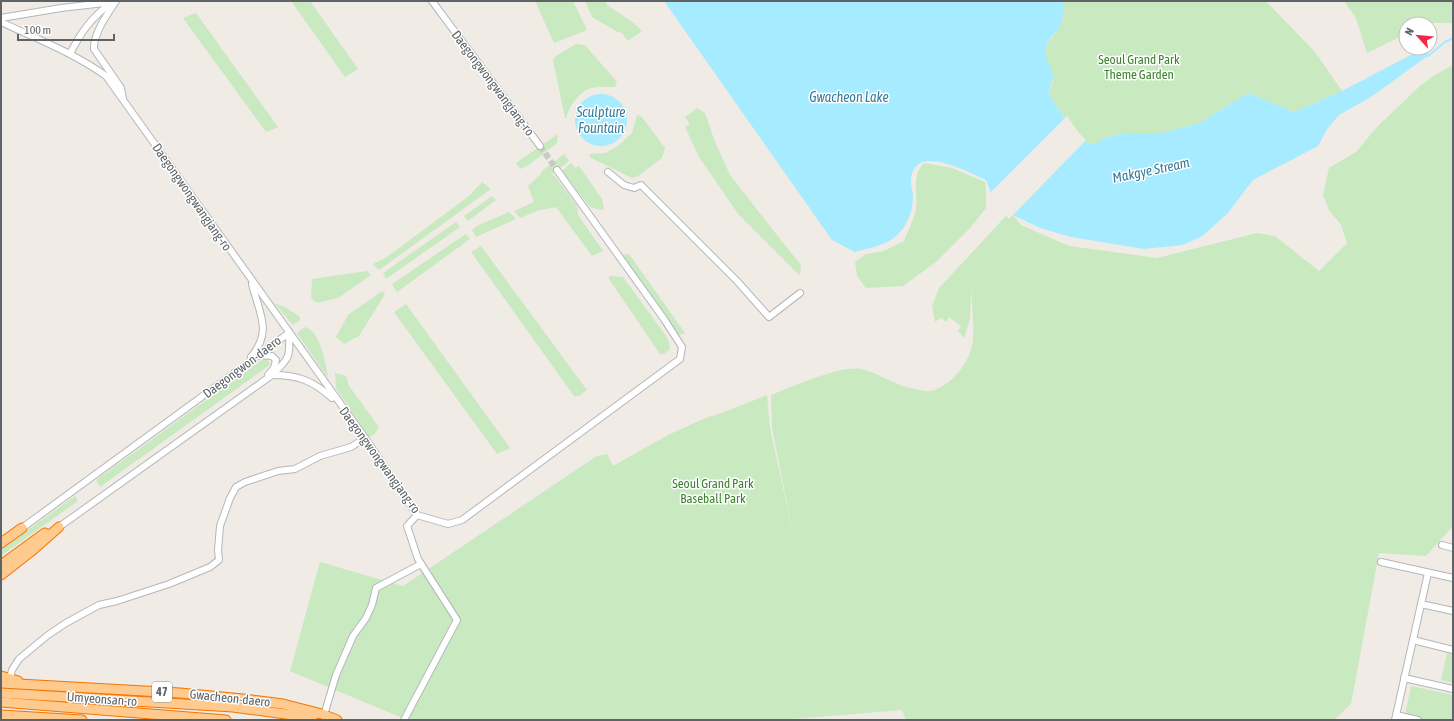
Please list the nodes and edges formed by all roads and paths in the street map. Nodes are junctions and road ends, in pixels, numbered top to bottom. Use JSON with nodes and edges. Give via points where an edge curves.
{"nodes":[{"id":1,"x":116,"y":1,"type":"edge"},
{"id":2,"x":432,"y":1,"type":"edge"},
{"id":3,"x":1,"y":18,"type":"edge"},
{"id":4,"x":1,"y":22,"type":"edge"},
{"id":5,"x":70,"y":54,"type":"junction"},
{"id":6,"x":123,"y":100,"type":"junction"},
{"id":7,"x":540,"y":146,"type":"tunnel mouth"},
{"id":8,"x":557,"y":170,"type":"tunnel mouth"},
{"id":9,"x":608,"y":172,"type":"dead end"},
{"id":10,"x":251,"y":280,"type":"junction"},
{"id":11,"x":800,"y":293,"type":"dead end"},
{"id":12,"x":288,"y":333,"type":"junction"},
{"id":13,"x":257,"y":355,"type":"junction"},
{"id":14,"x":240,"y":370,"type":"junction"},
{"id":15,"x":272,"y":375,"type":"junction"},
{"id":16,"x":263,"y":383,"type":"junction"},
{"id":17,"x":341,"y":406,"type":"junction"},
{"id":18,"x":364,"y":438,"type":"junction"},
{"id":19,"x":417,"y":515,"type":"junction"},
{"id":20,"x":59,"y":527,"type":"junction"},
{"id":21,"x":22,"y":528,"type":"joint"},
{"id":22,"x":1,"y":543,"type":"edge"},
{"id":23,"x":1442,"y":545,"type":"dead end"},
{"id":24,"x":1453,"y":548,"type":"edge"},
{"id":25,"x":1381,"y":562,"type":"dead end"},
{"id":26,"x":421,"y":564,"type":"junction"},
{"id":27,"x":1,"y":565,"type":"edge"},
{"id":28,"x":1428,"y":573,"type":"junction"},
{"id":29,"x":1,"y":575,"type":"edge"},
{"id":30,"x":1453,"y":578,"type":"edge"},
{"id":31,"x":1421,"y":604,"type":"junction"},
{"id":32,"x":1453,"y":611,"type":"edge"},
{"id":33,"x":1413,"y":640,"type":"junction"},
{"id":34,"x":1453,"y":650,"type":"edge"},
{"id":35,"x":1,"y":676,"type":"edge"},
{"id":36,"x":10,"y":678,"type":"junction"},
{"id":37,"x":1404,"y":678,"type":"junction"},
{"id":38,"x":1,"y":683,"type":"edge"},
{"id":39,"x":27,"y":684,"type":"junction"},
{"id":40,"x":1453,"y":689,"type":"edge"},
{"id":41,"x":1,"y":693,"type":"edge"},
{"id":42,"x":1,"y":702,"type":"edge"},
{"id":43,"x":323,"y":714,"type":"junction"},
{"id":44,"x":1,"y":715,"type":"edge"},
{"id":45,"x":1396,"y":718,"type":"edge"},
{"id":46,"x":82,"y":720,"type":"edge"},
{"id":47,"x":226,"y":720,"type":"edge"},
{"id":48,"x":337,"y":720,"type":"edge"},
{"id":49,"x":404,"y":720,"type":"edge"},
{"id":50,"x":1418,"y":720,"type":"edge"}],
"edges":[{"from":1,"to":3,"type":"street"},
{"from":1,"to":5,"type":"street","via":[[103,9],[88,24]]},
{"from":1,"to":6,"type":"street","via":[[94,42],[94,49],[121,88]]},
{"from":2,"to":7,"type":"street","name":"Daegongwongwangjang-ro"},
{"from":4,"to":5,"type":"street","name":"Daegongwongwangjang-ro"},
{"from":5,"to":6,"type":"street","name":"Daegongwongwangjang-ro","via":[[106,76]]},
{"from":6,"to":10,"type":"street","name":"Daegongwongwangjang-ro"},
{"from":8,"to":19,"type":"street","name":"Daegongwongwangjang-ro","via":[[664,319],[682,347],[680,359],[462,520],[448,524]]},
{"from":9,"to":11,"type":"street","via":[[624,185],[634,188],[641,185],[769,316]]},
{"from":10,"to":12,"type":"street","name":"Daegongwongwangjang-ro"},
{"from":10,"to":14,"type":"street","via":[[263,322],[263,337],[255,353]]},
{"from":12,"to":13,"type":"street","name":"Daegongwon-daero"},
{"from":12,"to":15,"type":"street","name":"Daegongwon-daero","via":[[290,353],[284,364]]},
{"from":12,"to":17,"type":"street","name":"Daegongwongwangjang-ro"},
{"from":13,"to":14,"type":"street","name":"Daegongwon-daero"},
{"from":13,"to":16,"type":"street","via":[[272,356],[276,360],[274,368]]},
{"from":14,"to":21,"type":"street","name":"Daegongwon-daero"},
{"from":15,"to":16,"type":"street","name":"Daegongwon-daero"},
{"from":15,"to":17,"type":"street","via":[[303,379],[316,385]]},
{"from":16,"to":20,"type":"street","name":"Daegongwon-daero"},
{"from":17,"to":18,"type":"street","name":"Daegongwongwangjang-ro"},
{"from":18,"to":19,"type":"street","name":"Daegongwongwangjang-ro"},
{"from":18,"to":36,"type":"street","via":[[351,447],[320,456],[295,470],[278,472],[236,487],[220,526],[219,560],[210,567],[169,584],[99,605],[66,623],[18,659]]},
{"from":19,"to":26,"type":"street","via":[[407,526]]},
{"from":20,"to":27,"type":"highway","via":[[47,531]]},
{"from":20,"to":29,"type":"highway"},
{"from":21,"to":22,"type":"highway"},
{"from":23,"to":24,"type":"street"},
{"from":25,"to":28,"type":"street"},
{"from":26,"to":43,"type":"street","via":[[376,588],[372,605],[353,636]]},
{"from":26,"to":49,"type":"street","via":[[457,620]]},
{"from":28,"to":30,"type":"street"},
{"from":28,"to":31,"type":"street"},
{"from":31,"to":32,"type":"street"},
{"from":31,"to":33,"type":"street"},
{"from":33,"to":34,"type":"street"},
{"from":33,"to":37,"type":"street"},
{"from":35,"to":36,"type":"highway"},
{"from":36,"to":39,"type":"highway"},
{"from":37,"to":40,"type":"street"},
{"from":37,"to":45,"type":"street"},
{"from":38,"to":39,"type":"highway","name":"Gwacheon-daero","number":"47"},
{"from":39,"to":43,"type":"highway","name":"Gwacheon-daero","number":"47","via":[[243,699],[283,704]]},
{"from":41,"to":43,"type":"highway","name":"Umyeonsan-ro","via":[[233,707],[300,716]]},
{"from":42,"to":47,"type":"highway","name":"Umyeonsan-ro"},
{"from":43,"to":48,"type":"highway","name":"Gwacheon-daero","number":"47"},
{"from":44,"to":46,"type":"highway"},
{"from":45,"to":50,"type":"street"}]}
